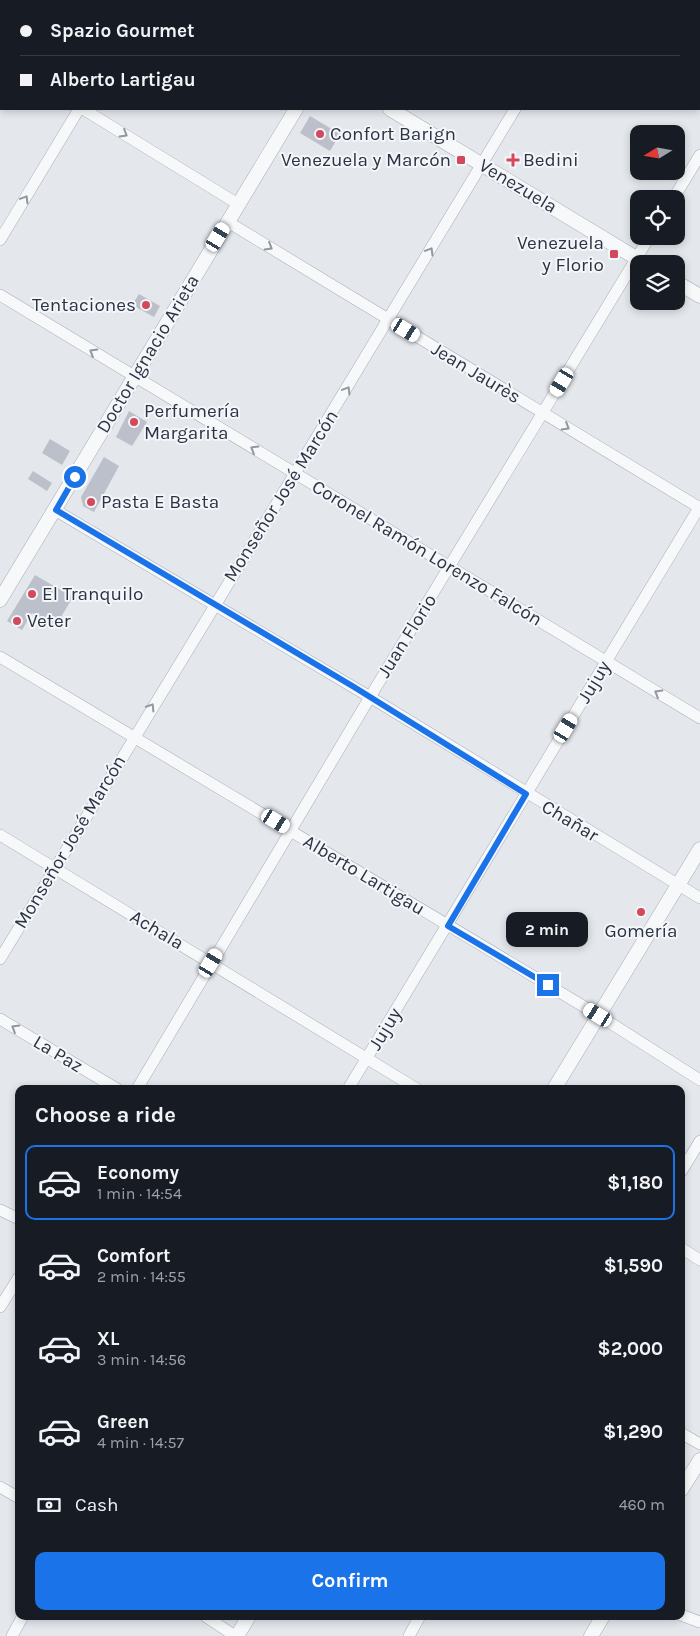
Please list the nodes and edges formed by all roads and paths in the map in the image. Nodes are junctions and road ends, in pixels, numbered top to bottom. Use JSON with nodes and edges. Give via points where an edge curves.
{"nodes":[{"id":1,"x":80,"y":110,"type":"edge"},
{"id":2,"x":83,"y":110,"type":"edge"},
{"id":3,"x":295,"y":110,"type":"edge"},
{"id":4,"x":392,"y":110,"type":"edge"},
{"id":5,"x":514,"y":110,"type":"edge"},
{"id":6,"x":700,"y":155,"type":"edge"},
{"id":7,"x":482,"y":164,"type":"junction"},
{"id":8,"x":679,"y":190,"type":"edge"},
{"id":9,"x":238,"y":204,"type":"junction"},
{"id":10,"x":228,"y":222,"type":"junction"},
{"id":11,"x":0,"y":240,"type":"edge"},
{"id":12,"x":631,"y":255,"type":"edge"},
{"id":13,"x":630,"y":278,"type":"edge"},
{"id":14,"x":685,"y":287,"type":"edge"},
{"id":15,"x":0,"y":295,"type":"edge"},
{"id":16,"x":700,"y":296,"type":"edge"},
{"id":17,"x":389,"y":320,"type":"junction"},
{"id":18,"x":135,"y":377,"type":"junction"},
{"id":19,"x":543,"y":414,"type":"junction"},
{"id":20,"x":295,"y":474,"type":"junction"},
{"id":21,"x":700,"y":507,"type":"edge"},
{"id":22,"x":56,"y":510,"type":"junction"},
{"id":23,"x":450,"y":567,"type":"junction"},
{"id":24,"x":0,"y":600,"type":"edge"},
{"id":25,"x":215,"y":604,"type":"junction"},
{"id":26,"x":0,"y":657,"type":"edge"},
{"id":27,"x":607,"y":661,"type":"junction"},
{"id":28,"x":370,"y":697,"type":"junction"},
{"id":29,"x":700,"y":718,"type":"edge"},
{"id":30,"x":134,"y":736,"type":"junction"},
{"id":31,"x":526,"y":794,"type":"junction"},
{"id":32,"x":292,"y":831,"type":"junction"},
{"id":33,"x":0,"y":835,"type":"edge"},
{"id":34,"x":700,"y":849,"type":"edge"},
{"id":35,"x":55,"y":869,"type":"junction"},
{"id":36,"x":678,"y":885,"type":"junction"},
{"id":37,"x":700,"y":898,"type":"edge"},
{"id":38,"x":448,"y":926,"type":"junction"},
{"id":39,"x":0,"y":959,"type":"edge"},
{"id":40,"x":211,"y":963,"type":"junction"},
{"id":41,"x":598,"y":1015,"type":"junction"},
{"id":42,"x":0,"y":1019,"type":"edge"},
{"id":43,"x":366,"y":1059,"type":"junction"},
{"id":44,"x":700,"y":1080,"type":"edge"},
{"id":45,"x":110,"y":1085,"type":"edge"},
{"id":46,"x":139,"y":1085,"type":"edge"},
{"id":47,"x":350,"y":1085,"type":"edge"},
{"id":48,"x":410,"y":1085,"type":"edge"},
{"id":49,"x":556,"y":1085,"type":"edge"},
{"id":50,"x":700,"y":1141,"type":"edge"},
{"id":51,"x":685,"y":1165,"type":"edge"},
{"id":52,"x":0,"y":1210,"type":"edge"},
{"id":53,"x":15,"y":1217,"type":"edge"},
{"id":54,"x":685,"y":1251,"type":"edge"},
{"id":55,"x":700,"y":1260,"type":"edge"},
{"id":56,"x":15,"y":1283,"type":"edge"},
{"id":57,"x":0,"y":1307,"type":"edge"},
{"id":58,"x":685,"y":1435,"type":"edge"},
{"id":59,"x":700,"y":1444,"type":"edge"},
{"id":60,"x":700,"y":1460,"type":"edge"},
{"id":61,"x":685,"y":1484,"type":"edge"},
{"id":62,"x":0,"y":1487,"type":"edge"},
{"id":63,"x":15,"y":1496,"type":"edge"},
{"id":64,"x":685,"y":1616,"type":"edge"},
{"id":65,"x":21,"y":1620,"type":"edge"},
{"id":66,"x":211,"y":1620,"type":"edge"},
{"id":67,"x":246,"y":1620,"type":"edge"},
{"id":68,"x":418,"y":1620,"type":"edge"},
{"id":69,"x":601,"y":1620,"type":"edge"},
{"id":70,"x":700,"y":1622,"type":"edge"},
{"id":71,"x":12,"y":1636,"type":"edge"},
{"id":72,"x":236,"y":1636,"type":"edge"},
{"id":73,"x":409,"y":1636,"type":"edge"},
{"id":74,"x":591,"y":1636,"type":"edge"}],
"edges":[{"from":11,"to":1,"type":"street","one_way":true},
{"from":2,"to":9,"type":"street","one_way":true},
{"from":3,"to":9,"type":"street","name":"Doctor Ignacio Arieta"},
{"from":4,"to":7,"type":"street","name":"Venezuela"},
{"from":5,"to":7,"type":"street","name":"Monseñor José Marcón"},
{"from":6,"to":8,"type":"street"},
{"from":7,"to":12,"type":"street","name":"Venezuela"},
{"from":17,"to":7,"type":"street","name":"Monseñor José Marcón","one_way":true},
{"from":9,"to":10,"type":"street","name":"Doctor Ignacio Arieta"},
{"from":10,"to":17,"type":"street","name":"Jean Jaurès","one_way":true},
{"from":10,"to":18,"type":"street","name":"Doctor Ignacio Arieta"},
{"from":13,"to":19,"type":"street","name":"Juan Florio"},
{"from":14,"to":16,"type":"street"},
{"from":18,"to":15,"type":"street","name":"Coronel Ramón Lorenzo Falcón","one_way":true},
{"from":17,"to":19,"type":"street","name":"Jean Jaurès"},
{"from":20,"to":17,"type":"street","name":"Monseñor José Marcón","one_way":true},
{"from":20,"to":18,"type":"street","name":"Coronel Ramón Lorenzo Falcón","one_way":true},
{"from":18,"to":22,"type":"street","name":"Doctor Ignacio Arieta"},
{"from":19,"to":21,"type":"street","name":"Jean Jaurès","one_way":true},
{"from":19,"to":23,"type":"street","name":"Juan Florio"},
{"from":20,"to":23,"type":"street","name":"Coronel Ramón Lorenzo Falcón"},
{"from":20,"to":25,"type":"street","name":"Monseñor José Marcón"},
{"from":21,"to":27,"type":"street","name":"Jujuy"},
{"from":22,"to":24,"type":"street","name":"Doctor Ignacio Arieta"},
{"from":22,"to":25,"type":"street","name":"Chañar"},
{"from":23,"to":27,"type":"street","name":"Coronel Ramón Lorenzo Falcón"},
{"from":23,"to":28,"type":"street","name":"Juan Florio"},
{"from":25,"to":28,"type":"street","name":"Chañar"},
{"from":30,"to":25,"type":"street","name":"Monseñor José Marcón","one_way":true},
{"from":26,"to":30,"type":"street","name":"Alberto Lartigau"},
{"from":29,"to":27,"type":"street","name":"Coronel Ramón Lorenzo Falcón","one_way":true},
{"from":27,"to":31,"type":"street","name":"Jujuy"},
{"from":28,"to":31,"type":"street","name":"Chañar"},
{"from":28,"to":32,"type":"street","name":"Juan Florio"},
{"from":30,"to":32,"type":"street","name":"Alberto Lartigau"},
{"from":30,"to":35,"type":"street","name":"Monseñor José Marcón"},
{"from":31,"to":36,"type":"street","name":"Chañar"},
{"from":31,"to":38,"type":"street","name":"Jujuy"},
{"from":32,"to":38,"type":"street","name":"Alberto Lartigau"},
{"from":32,"to":40,"type":"street","name":"Juan Florio"},
{"from":33,"to":35,"type":"street","name":"Achala"},
{"from":34,"to":36,"type":"street"},
{"from":35,"to":39,"type":"street","name":"Monseñor José Marcón"},
{"from":35,"to":40,"type":"street","name":"Achala"},
{"from":36,"to":37,"type":"street","name":"Chañar"},
{"from":36,"to":41,"type":"street"},
{"from":38,"to":41,"type":"street","name":"Alberto Lartigau"},
{"from":38,"to":43,"type":"street","name":"Jujuy"},
{"from":40,"to":43,"type":"street","name":"Achala"},
{"from":40,"to":46,"type":"street","name":"Juan Florio"},
{"from":41,"to":44,"type":"street","name":"Alberto Lartigau"},
{"from":41,"to":49,"type":"street"},
{"from":45,"to":42,"type":"street","name":"La Paz","one_way":true},
{"from":43,"to":47,"type":"street","name":"Jujuy"},
{"from":43,"to":48,"type":"street","name":"Achala"},
{"from":50,"to":51,"type":"street"},
{"from":52,"to":53,"type":"street"},
{"from":54,"to":55,"type":"street"},
{"from":56,"to":57,"type":"street"},
{"from":58,"to":59,"type":"street"},
{"from":60,"to":61,"type":"street"},
{"from":62,"to":63,"type":"street"},
{"from":64,"to":70,"type":"street"},
{"from":65,"to":71,"type":"street"},
{"from":66,"to":72,"type":"street"},
{"from":67,"to":72,"type":"street"},
{"from":68,"to":73,"type":"street"},
{"from":69,"to":74,"type":"street"}]}
